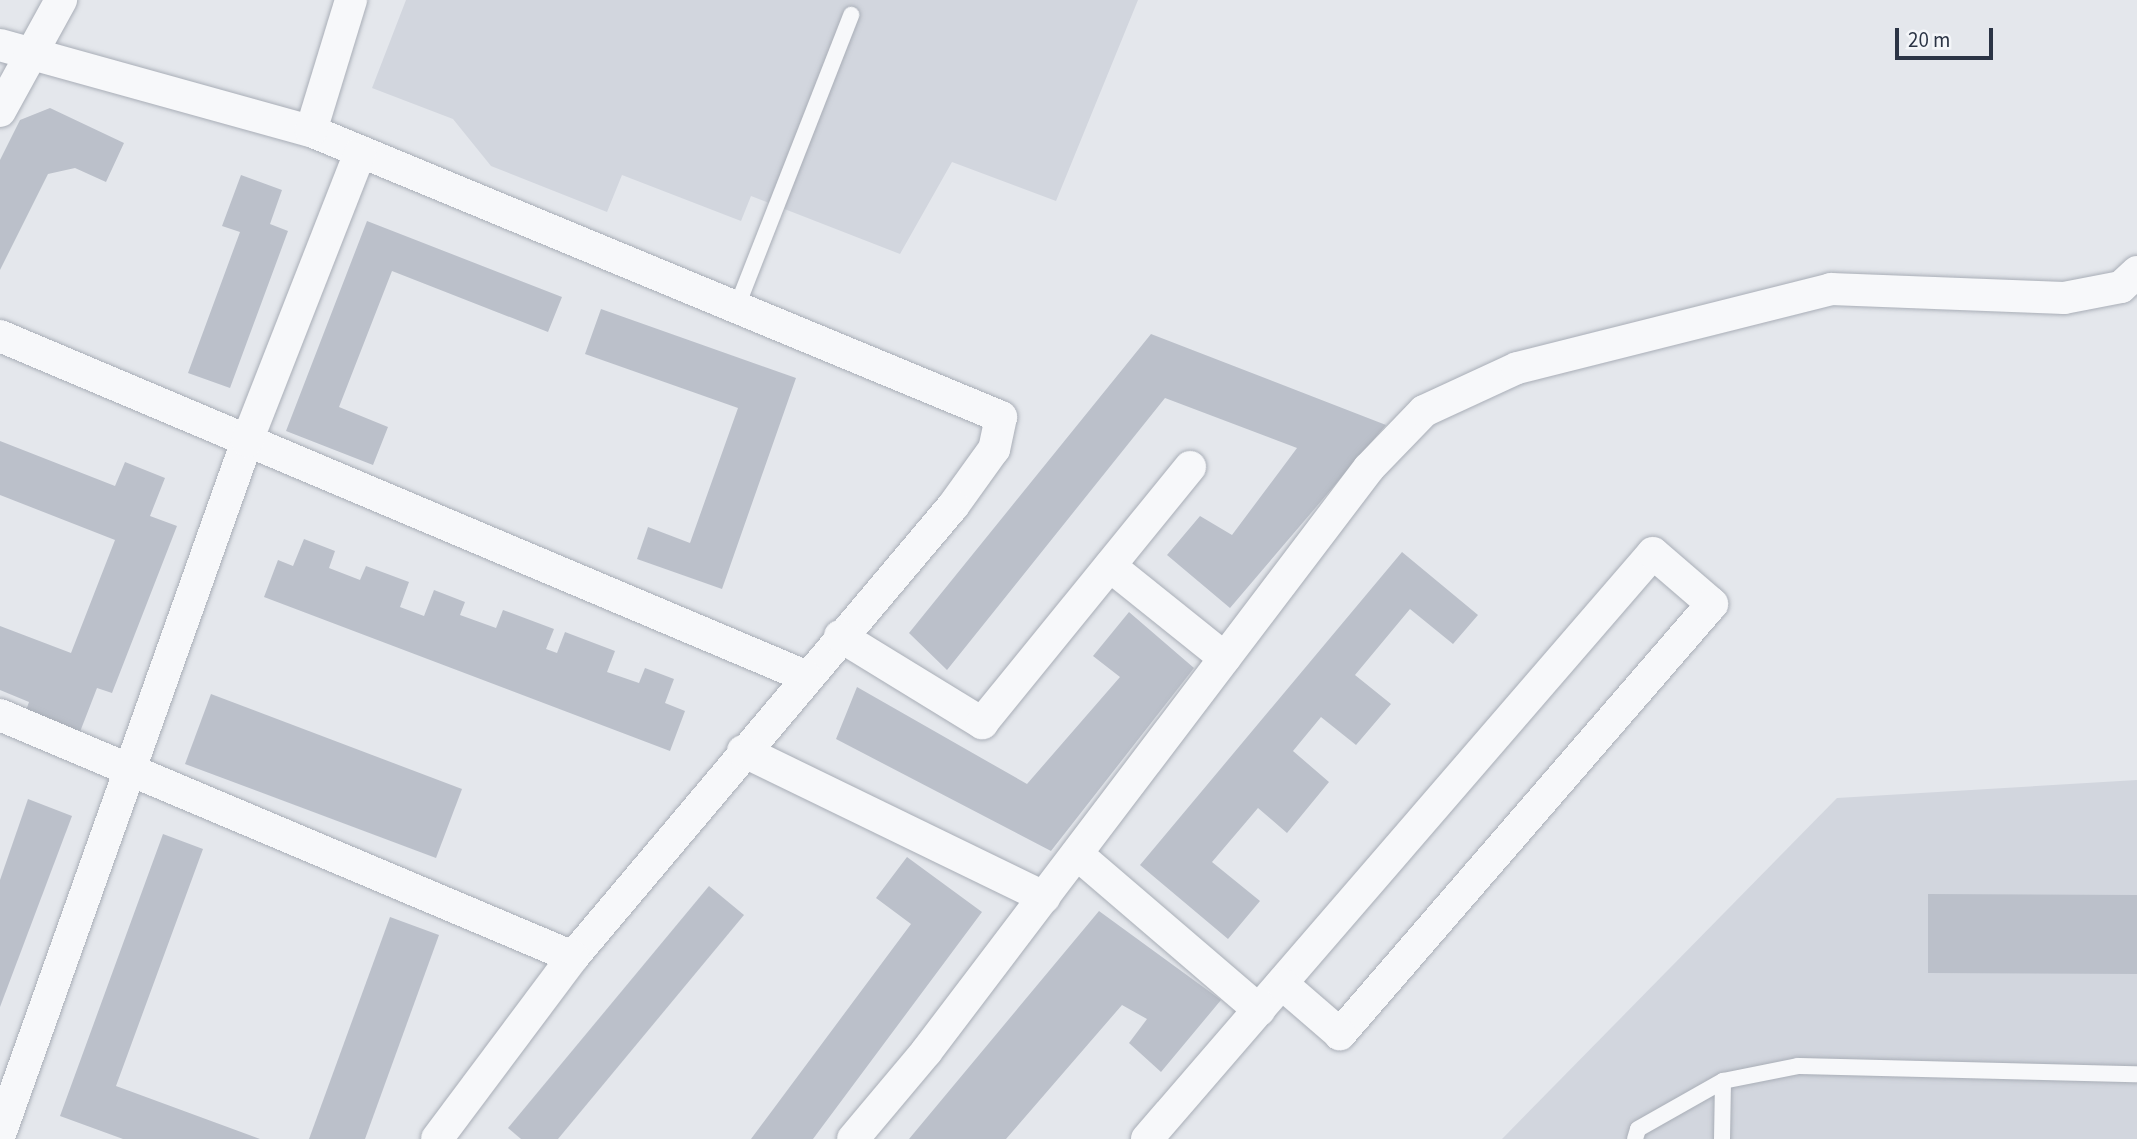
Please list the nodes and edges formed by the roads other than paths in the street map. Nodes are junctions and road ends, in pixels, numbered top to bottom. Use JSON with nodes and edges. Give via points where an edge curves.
{"nodes":[{"id":1,"x":61,"y":0,"type":"edge"},
{"id":2,"x":351,"y":0,"type":"edge"},
{"id":3,"x":851,"y":15,"type":"dead end"},
{"id":4,"x":0,"y":45,"type":"edge"},
{"id":5,"x":31,"y":57,"type":"junction"},
{"id":6,"x":0,"y":111,"type":"edge"},
{"id":7,"x":311,"y":131,"type":"junction"},
{"id":8,"x":360,"y":153,"type":"junction"},
{"id":9,"x":2137,"y":272,"type":"edge"},
{"id":10,"x":736,"y":309,"type":"junction"},
{"id":11,"x":0,"y":336,"type":"edge"},
{"id":12,"x":247,"y":441,"type":"junction"},
{"id":13,"x":1190,"y":467,"type":"dead end"},
{"id":14,"x":1110,"y":566,"type":"junction"},
{"id":15,"x":840,"y":636,"type":"junction"},
{"id":16,"x":1225,"y":658,"type":"junction"},
{"id":17,"x":805,"y":676,"type":"junction"},
{"id":18,"x":0,"y":715,"type":"edge"},
{"id":19,"x":743,"y":751,"type":"junction"},
{"id":20,"x":128,"y":769,"type":"junction"},
{"id":21,"x":1077,"y":854,"type":"junction"},
{"id":22,"x":1044,"y":897,"type":"junction"},
{"id":23,"x":573,"y":957,"type":"junction"},
{"id":24,"x":1282,"y":984,"type":"junction"},
{"id":25,"x":1259,"y":1010,"type":"junction"},
{"id":26,"x":2137,"y":1074,"type":"edge"},
{"id":27,"x":1723,"y":1082,"type":"junction"},
{"id":28,"x":0,"y":1134,"type":"edge"},
{"id":29,"x":437,"y":1139,"type":"edge"},
{"id":30,"x":853,"y":1139,"type":"edge"},
{"id":31,"x":1147,"y":1139,"type":"edge"},
{"id":32,"x":1634,"y":1139,"type":"edge"},
{"id":33,"x":1722,"y":1139,"type":"edge"}],
"edges":[{"from":1,"to":5,"type":"street"},
{"from":2,"to":7,"type":"street"},
{"from":3,"to":10,"type":"lane"},
{"from":4,"to":5,"type":"street"},
{"from":5,"to":6,"type":"street"},
{"from":5,"to":7,"type":"street"},
{"from":7,"to":8,"type":"street"},
{"from":8,"to":10,"type":"street"},
{"from":8,"to":12,"type":"street"},
{"from":9,"to":16,"type":"street","via":[[2121,286],[2064,298],[1830,289],[1517,368],[1424,411],[1369,468]]},
{"from":10,"to":15,"type":"street","via":[[1001,417],[994,449],[953,506]]},
{"from":11,"to":12,"type":"street"},
{"from":12,"to":17,"type":"street"},
{"from":12,"to":20,"type":"street"},
{"from":13,"to":14,"type":"street"},
{"from":14,"to":15,"type":"street","via":[[982,723]]},
{"from":14,"to":16,"type":"street"},
{"from":15,"to":17,"type":"street"},
{"from":16,"to":21,"type":"street"},
{"from":17,"to":19,"type":"street"},
{"from":18,"to":20,"type":"street"},
{"from":19,"to":22,"type":"street"},
{"from":19,"to":23,"type":"street"},
{"from":20,"to":23,"type":"street"},
{"from":20,"to":28,"type":"street"},
{"from":21,"to":22,"type":"street"},
{"from":21,"to":25,"type":"street"},
{"from":22,"to":30,"type":"street"},
{"from":23,"to":29,"type":"street"},
{"from":24,"to":24,"type":"street","via":[[1653,553],[1712,604],[1340,1034]]},
{"from":24,"to":25,"type":"street"},
{"from":25,"to":31,"type":"street"},
{"from":26,"to":27,"type":"lane","via":[[1798,1066]]},
{"from":27,"to":32,"type":"lane","via":[[1638,1129]]},
{"from":27,"to":33,"type":"lane"}]}
